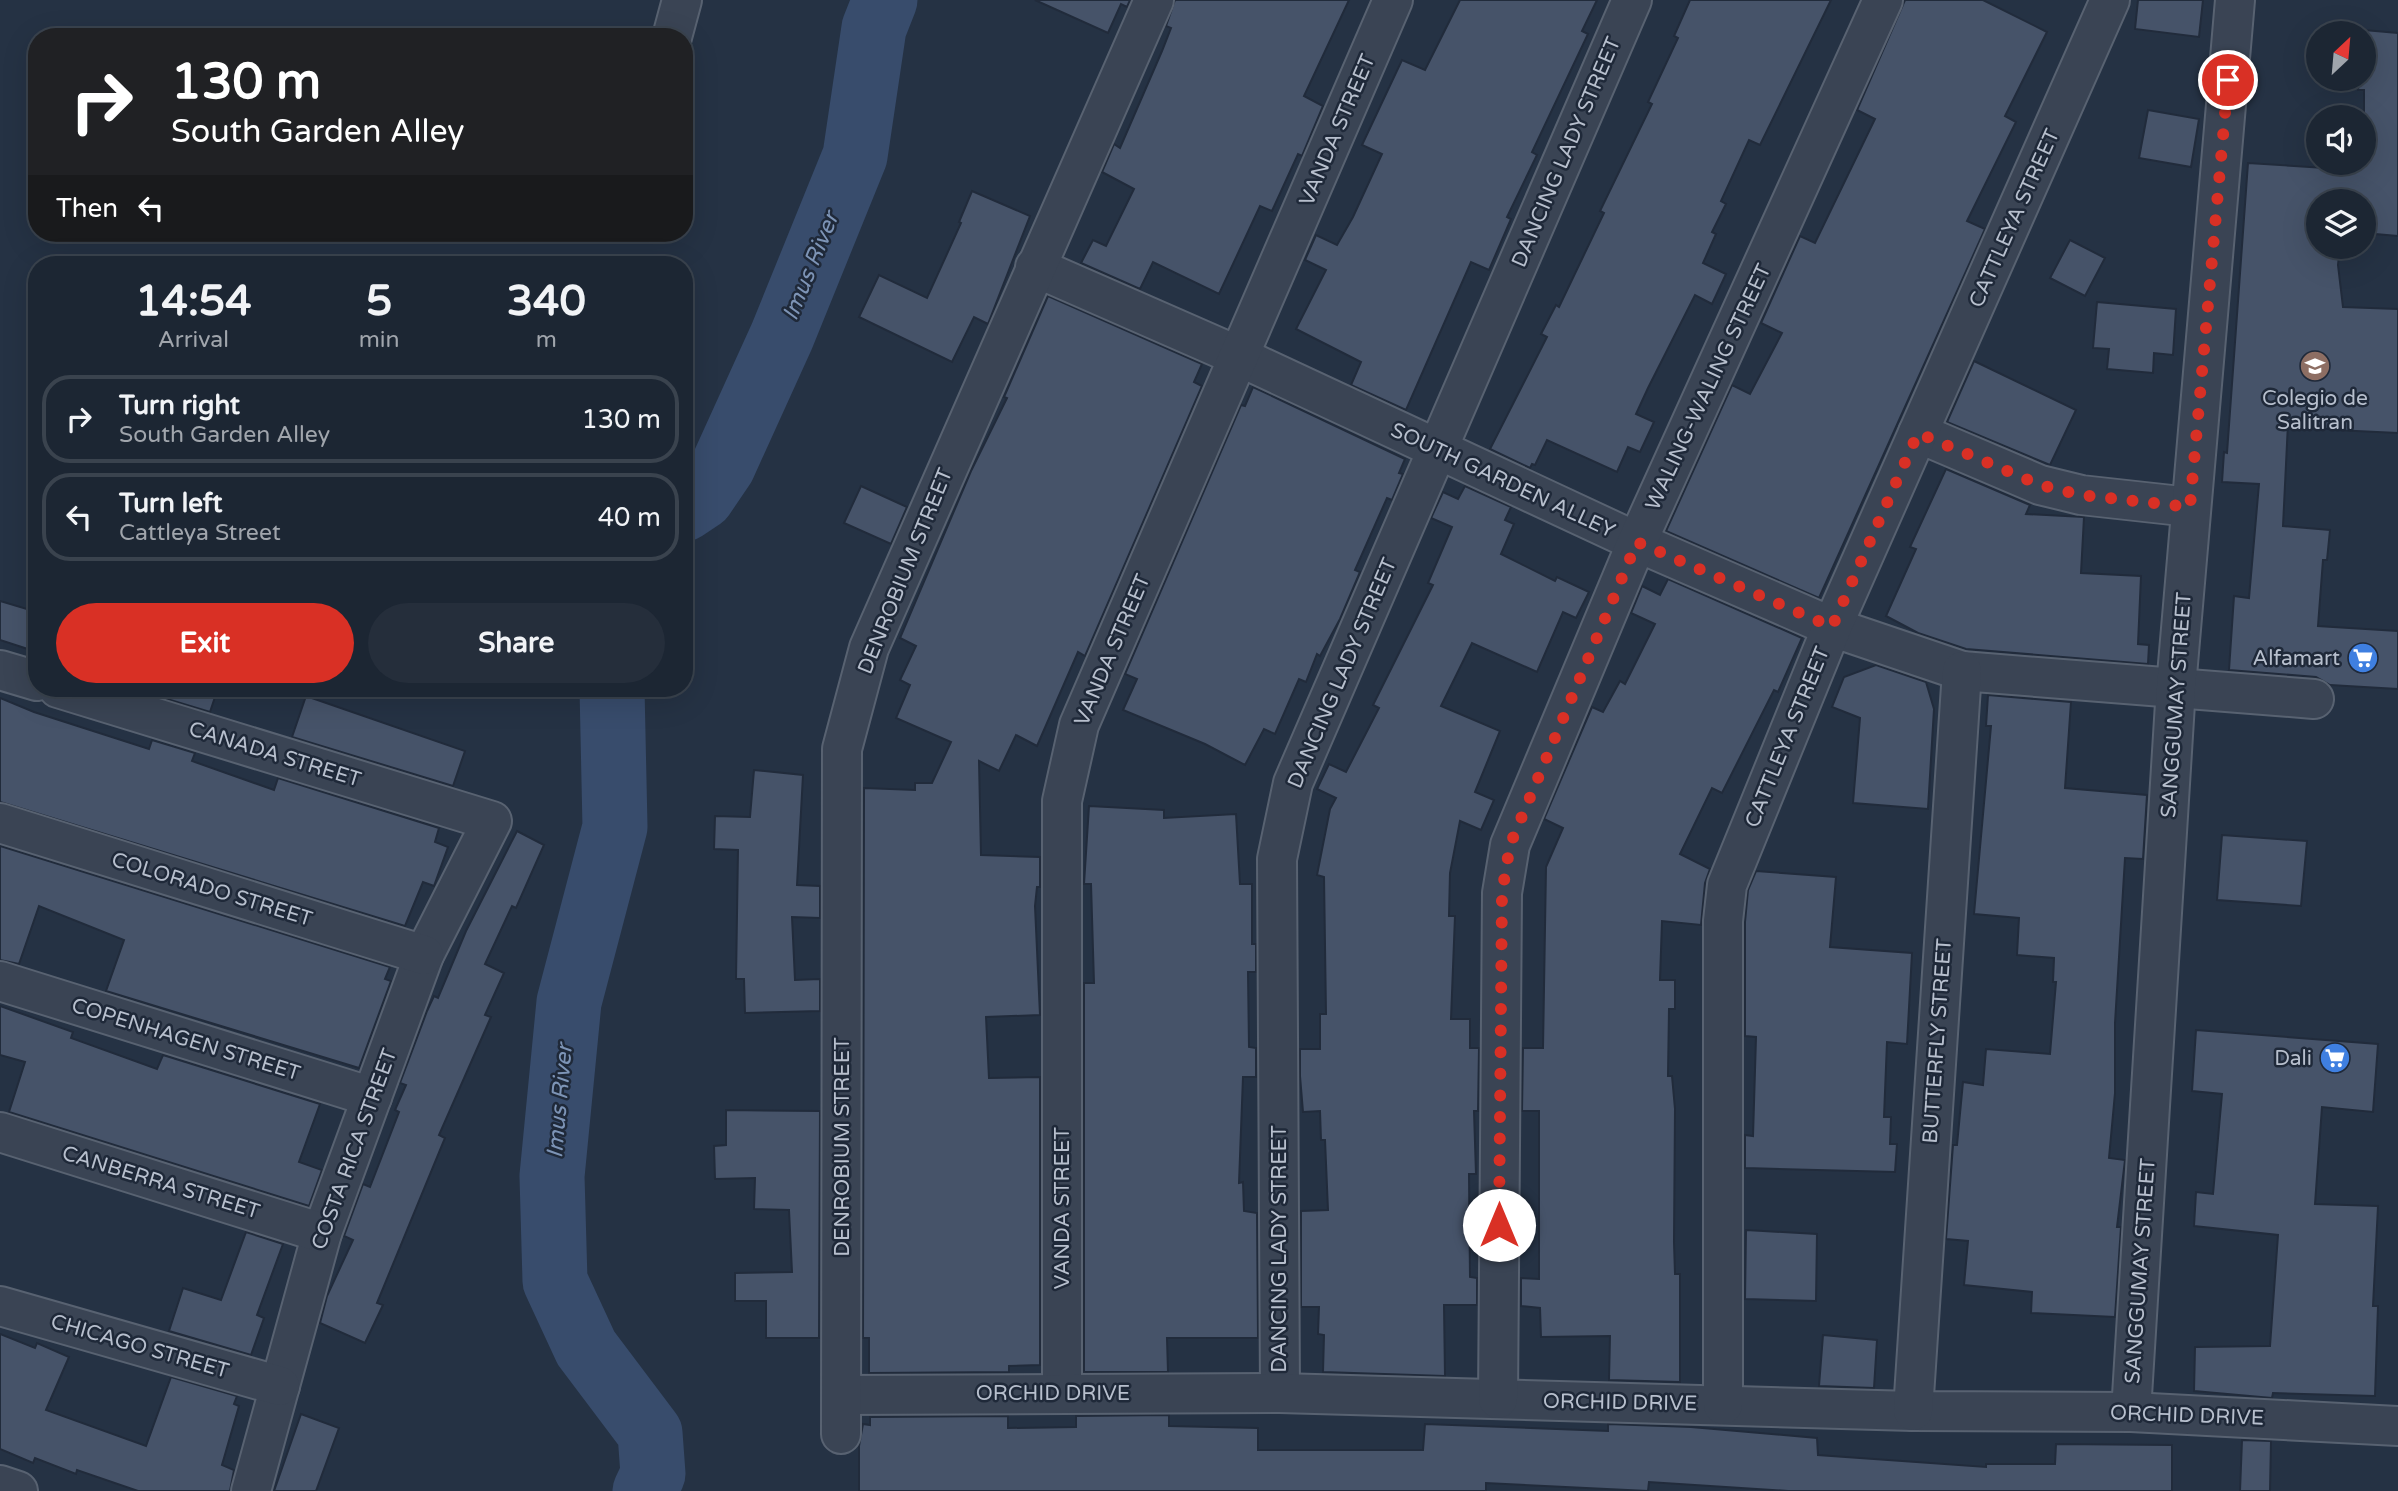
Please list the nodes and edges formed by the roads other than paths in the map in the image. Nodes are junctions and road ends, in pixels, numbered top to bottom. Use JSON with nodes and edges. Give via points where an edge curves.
{"nodes":[{"id":1,"x":682,"y":0,"type":"edge"},
{"id":2,"x":1154,"y":0,"type":"edge"},
{"id":3,"x":1393,"y":0,"type":"edge"},
{"id":4,"x":1632,"y":0,"type":"edge"},
{"id":5,"x":1883,"y":0,"type":"edge"},
{"id":6,"x":2110,"y":0,"type":"edge"},
{"id":7,"x":2235,"y":0,"type":"edge"},
{"id":8,"x":674,"y":28,"type":"edge"},
{"id":9,"x":1035,"y":267,"type":"junction"},
{"id":10,"x":1238,"y":356,"type":"junction"},
{"id":11,"x":1918,"y":433,"type":"junction"},
{"id":12,"x":1437,"y":450,"type":"junction"},
{"id":13,"x":2190,"y":507,"type":"junction"},
{"id":14,"x":1637,"y":542,"type":"junction"},
{"id":15,"x":1832,"y":627,"type":"junction"},
{"id":16,"x":0,"y":670,"type":"edge"},
{"id":17,"x":1962,"y":671,"type":"junction"},
{"id":18,"x":28,"y":678,"type":"edge"},
{"id":19,"x":2176,"y":687,"type":"junction"},
{"id":20,"x":87,"y":697,"type":"edge"},
{"id":21,"x":2314,"y":699,"type":"dead end"},
{"id":22,"x":492,"y":821,"type":"joint"},
{"id":23,"x":0,"y":823,"type":"edge"},
{"id":24,"x":424,"y":955,"type":"junction"},
{"id":25,"x":0,"y":981,"type":"edge"},
{"id":26,"x":372,"y":1097,"type":"junction"},
{"id":27,"x":0,"y":1132,"type":"edge"},
{"id":28,"x":322,"y":1233,"type":"junction"},
{"id":29,"x":0,"y":1306,"type":"edge"},
{"id":30,"x":280,"y":1386,"type":"junction"},
{"id":31,"x":1062,"y":1392,"type":"junction"},
{"id":32,"x":1280,"y":1393,"type":"junction"},
{"id":33,"x":842,"y":1395,"type":"junction"},
{"id":34,"x":1498,"y":1399,"type":"junction"},
{"id":35,"x":1723,"y":1405,"type":"junction"},
{"id":36,"x":1913,"y":1411,"type":"junction"},
{"id":37,"x":2131,"y":1412,"type":"junction"},
{"id":38,"x":2398,"y":1426,"type":"edge"},
{"id":39,"x":841,"y":1434,"type":"dead end"},
{"id":40,"x":0,"y":1485,"type":"edge"},
{"id":41,"x":18,"y":1491,"type":"edge"},
{"id":42,"x":251,"y":1491,"type":"edge"}],
"edges":[{"from":1,"to":8,"type":"street"},
{"from":2,"to":9,"type":"street","name":"DENROBIUM STREET"},
{"from":3,"to":10,"type":"street","name":"VANDA STREET"},
{"from":4,"to":12,"type":"street","name":"DANCING LADY STREET"},
{"from":5,"to":14,"type":"street","name":"WALING-WALING STREET"},
{"from":6,"to":11,"type":"street","name":"CATTLEYA STREET"},
{"from":7,"to":13,"type":"street","name":"SANGGUMAY STREET"},
{"from":9,"to":10,"type":"street","name":"SOUTH GARDEN ALLEY"},
{"from":9,"to":33,"type":"street","name":"DENROBIUM STREET","via":[[869,648],[842,749]]},
{"from":10,"to":12,"type":"street","name":"SOUTH GARDEN ALLEY"},
{"from":10,"to":31,"type":"street","name":"VANDA STREET","via":[[1079,725],[1062,801]]},
{"from":11,"to":13,"type":"street","via":[[2040,485],[2081,495]]},
{"from":11,"to":15,"type":"street","name":"CATTLEYA STREET"},
{"from":12,"to":14,"type":"street","name":"SOUTH GARDEN ALLEY"},
{"from":12,"to":32,"type":"street","name":"DANCING LADY STREET","via":[[1293,783],[1276,859]]},
{"from":13,"to":19,"type":"street","name":"SANGGUMAY STREET"},
{"from":14,"to":15,"type":"street","name":"SOUTH GARDEN ALLEY"},
{"from":14,"to":34,"type":"street","name":"WALING-WALING STREET","via":[[1510,845],[1504,881]]},
{"from":15,"to":17,"type":"street","name":"SOUTH GARDEN ALLEY"},
{"from":15,"to":35,"type":"street","name":"CATTLEYA STREET","via":[[1727,885],[1723,935]]},
{"from":16,"to":18,"type":"street"},
{"from":17,"to":19,"type":"street","name":"SOUTH GARDEN ALLEY"},
{"from":17,"to":36,"type":"street","name":"BUTTERFLY STREET"},
{"from":19,"to":21,"type":"street","name":"SOUTH GARDEN ALLEY"},
{"from":19,"to":37,"type":"street","name":"SANGGUMAY STREET"},
{"from":20,"to":22,"type":"street","name":"CANADA STREET"},
{"from":22,"to":24,"type":"street","name":"COSTA RICA STREET"},
{"from":23,"to":24,"type":"street","name":"COLORADO STREET"},
{"from":24,"to":26,"type":"street","name":"COSTA RICA STREET"},
{"from":25,"to":26,"type":"street","name":"COPENHAGEN STREET"},
{"from":26,"to":28,"type":"street","name":"COSTA RICA STREET"},
{"from":27,"to":28,"type":"street","name":"CANBERRA STREET"},
{"from":28,"to":30,"type":"street","name":"COSTA RICA STREET"},
{"from":29,"to":30,"type":"street","name":"CHICAGO STREET"},
{"from":30,"to":42,"type":"street","name":"COSTA RICA STREET"},
{"from":31,"to":32,"type":"street","name":"ORCHID DRIVE"},
{"from":31,"to":33,"type":"street","name":"ORCHID DRIVE"},
{"from":32,"to":34,"type":"street","name":"ORCHID DRIVE"},
{"from":33,"to":39,"type":"street","name":"DENROBIUM STREET"},
{"from":34,"to":35,"type":"street","name":"ORCHID DRIVE"},
{"from":35,"to":36,"type":"street","name":"ORCHID DRIVE"},
{"from":36,"to":37,"type":"street","name":"ORCHID DRIVE"},
{"from":37,"to":38,"type":"street","name":"ORCHID DRIVE"},
{"from":40,"to":41,"type":"street"}]}
